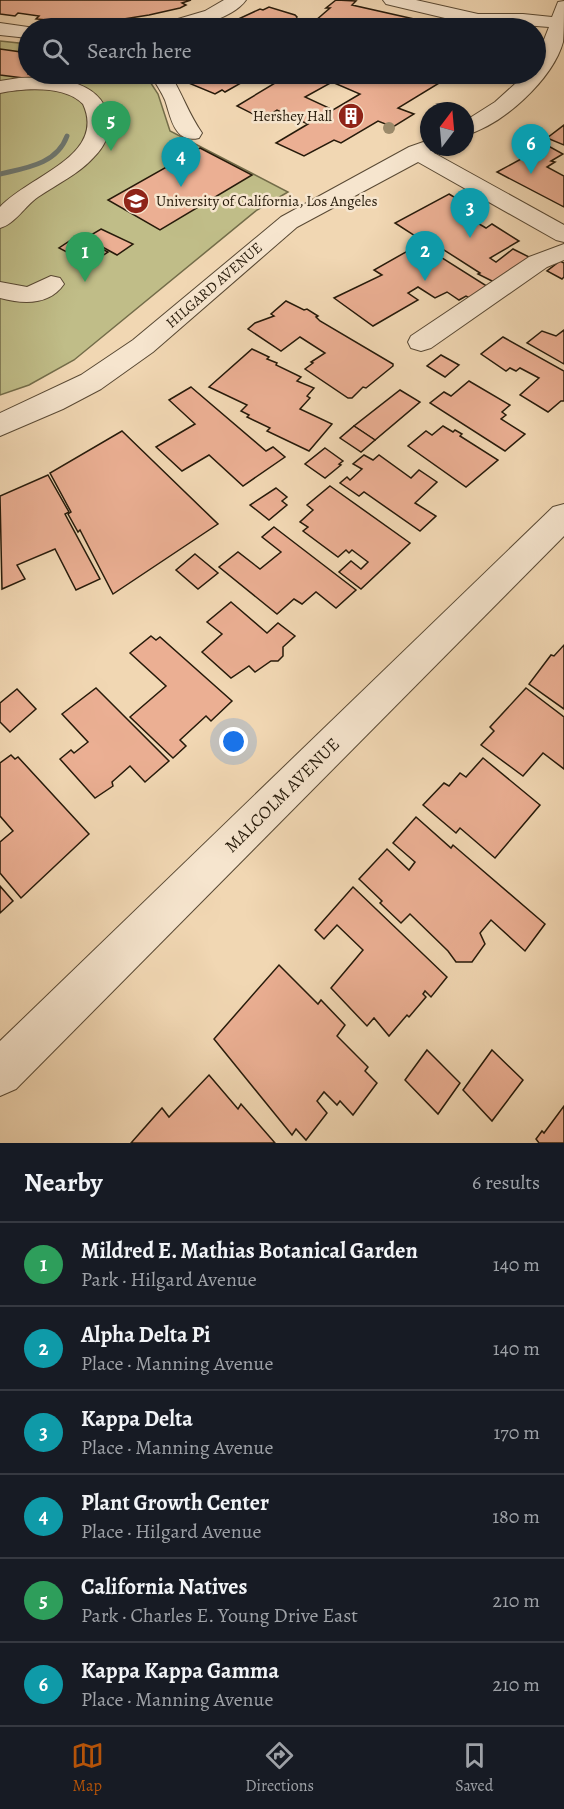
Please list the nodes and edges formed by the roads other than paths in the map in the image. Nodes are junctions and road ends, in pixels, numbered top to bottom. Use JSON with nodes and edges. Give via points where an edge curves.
{"nodes":[{"id":1,"x":237,"y":0,"type":"edge"},
{"id":2,"x":392,"y":0,"type":"edge"},
{"id":3,"x":201,"y":18,"type":"edge"},
{"id":4,"x":468,"y":18,"type":"edge"},
{"id":5,"x":553,"y":26,"type":"edge"},
{"id":6,"x":0,"y":29,"type":"edge"},
{"id":7,"x":18,"y":31,"type":"edge"},
{"id":8,"x":546,"y":46,"type":"edge"},
{"id":9,"x":18,"y":84,"type":"edge"},
{"id":10,"x":28,"y":84,"type":"edge"},
{"id":11,"x":166,"y":84,"type":"edge"},
{"id":12,"x":527,"y":84,"type":"edge"},
{"id":13,"x":0,"y":87,"type":"edge"},
{"id":14,"x":474,"y":124,"type":"edge"},
{"id":15,"x":191,"y":133,"type":"dead end"},
{"id":16,"x":420,"y":152,"type":"edge"},
{"id":17,"x":433,"y":156,"type":"edge"},
{"id":18,"x":0,"y":221,"type":"edge"},
{"id":19,"x":564,"y":235,"type":"edge"},
{"id":20,"x":564,"y":251,"type":"edge"},
{"id":21,"x":51,"y":284,"type":"dead end"},
{"id":22,"x":0,"y":290,"type":"edge"},
{"id":23,"x":421,"y":342,"type":"dead end"},
{"id":24,"x":0,"y":425,"type":"edge"},
{"id":25,"x":564,"y":516,"type":"edge"},
{"id":26,"x":0,"y":1073,"type":"edge"}],
"edges":[{"from":1,"to":3,"type":"street"},
{"from":2,"to":4,"type":"street"},
{"from":5,"to":8,"type":"street"},
{"from":6,"to":7,"type":"street"},
{"from":9,"to":13,"type":"street"},
{"from":10,"to":18,"type":"street","via":[[82,92],[94,104],[100,118],[100,133],[80,159],[23,197]]},
{"from":11,"to":15,"type":"street","via":[[184,128]]},
{"from":12,"to":14,"type":"street","via":[[514,98]]},
{"from":16,"to":24,"type":"street","name":"HILGARD AVENUE","via":[[289,222],[143,346],[91,382]]},
{"from":17,"to":19,"type":"street"},
{"from":20,"to":23,"type":"street","via":[[538,262]]},
{"from":21,"to":22,"type":"street","via":[[23,297]]},
{"from":25,"to":26,"type":"street","name":"MALCOLM AVENUE"}]}
